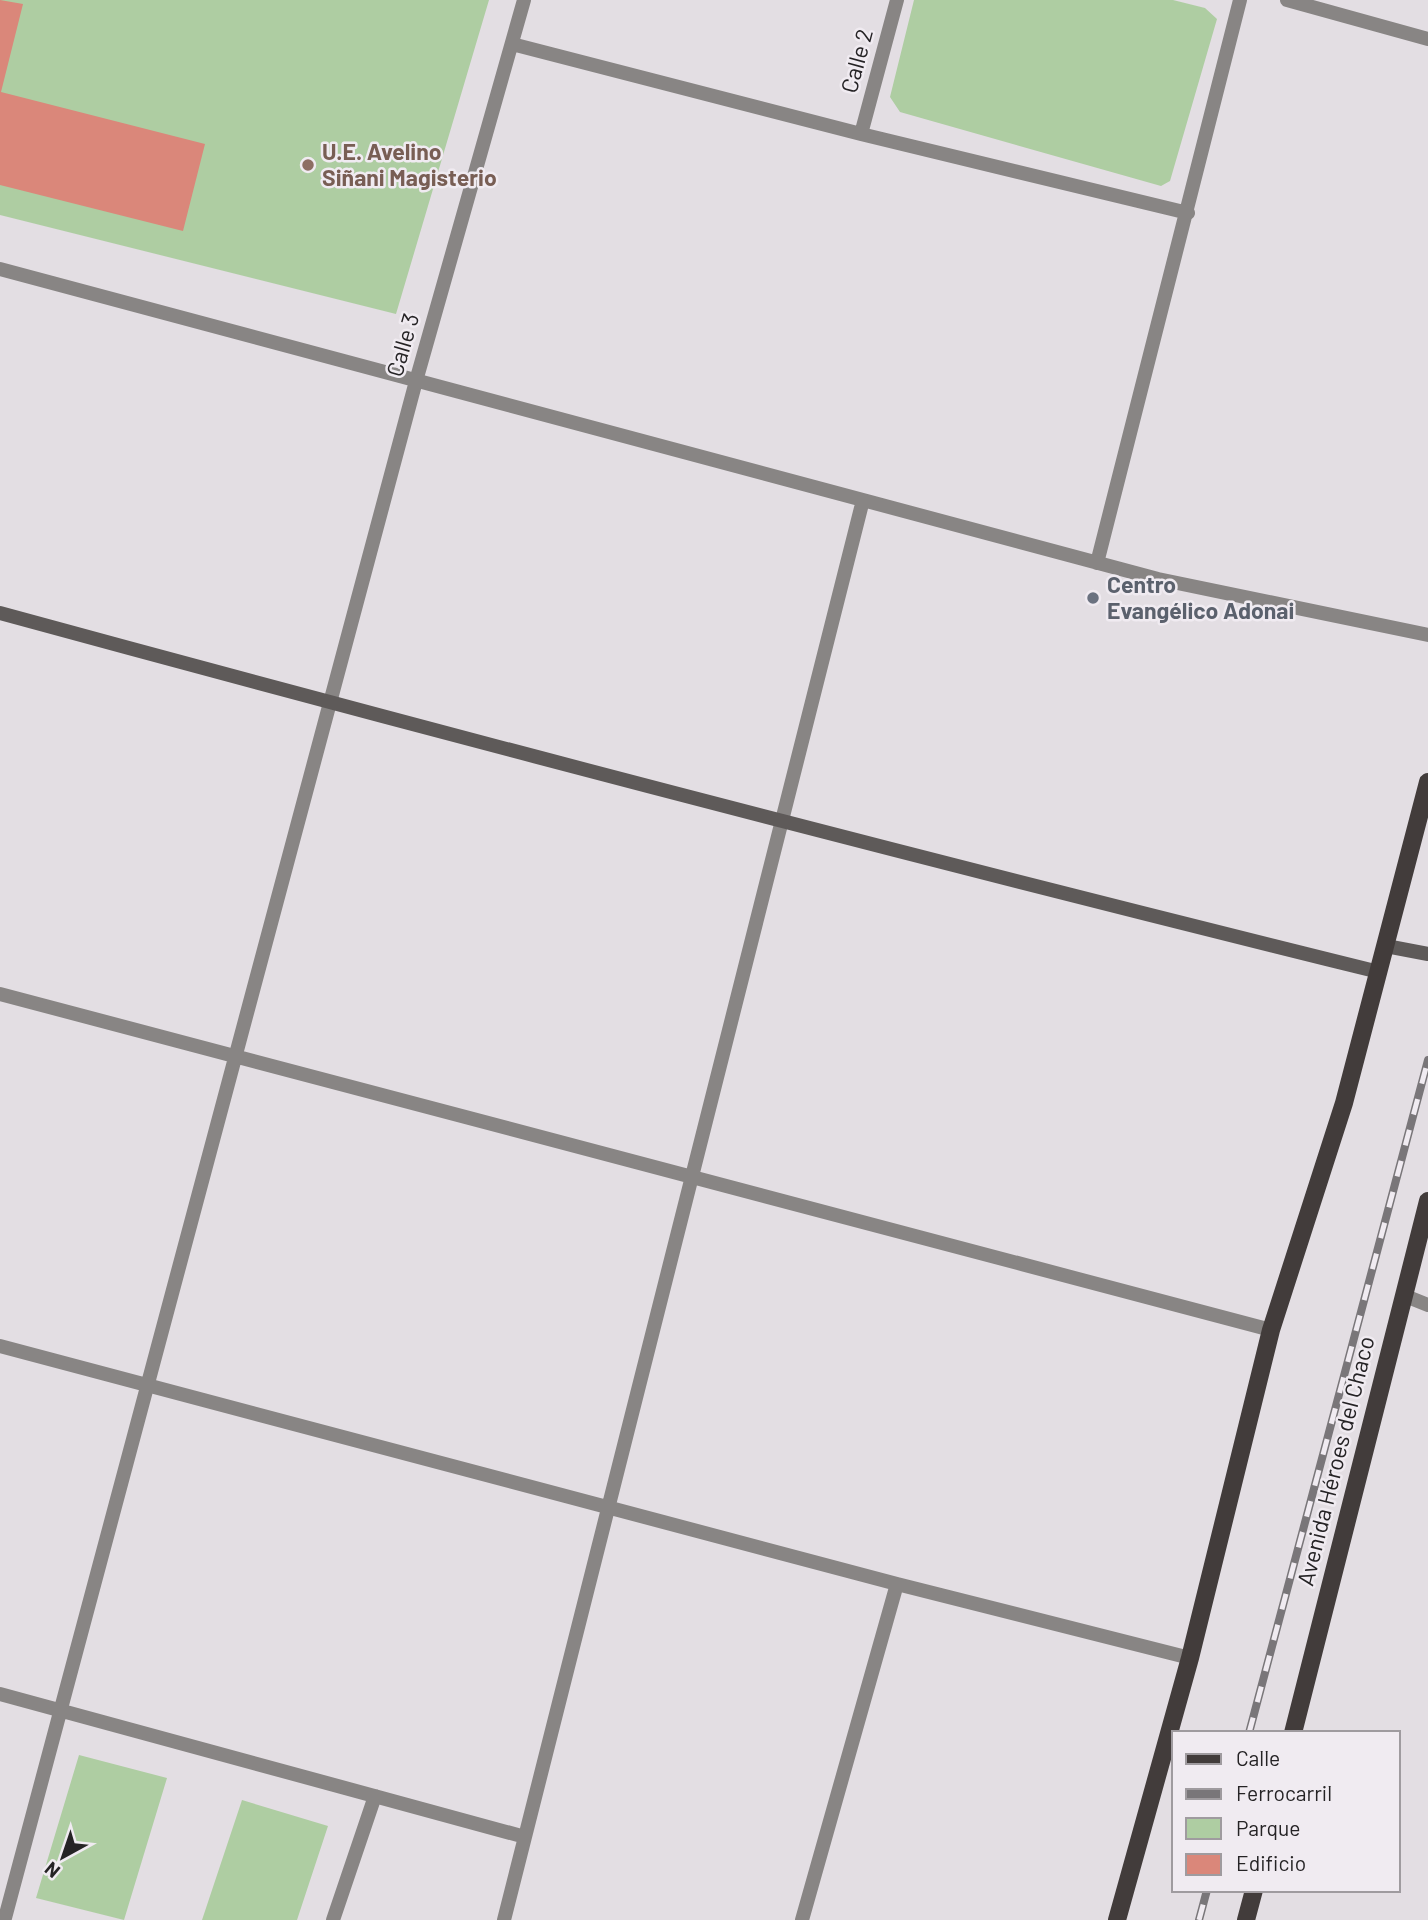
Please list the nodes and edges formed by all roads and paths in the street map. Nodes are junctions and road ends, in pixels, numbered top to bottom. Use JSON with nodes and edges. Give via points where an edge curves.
{"nodes":[{"id":1,"x":524,"y":0,"type":"edge"},
{"id":2,"x":897,"y":0,"type":"edge"},
{"id":3,"x":1240,"y":0,"type":"edge"},
{"id":4,"x":1287,"y":0,"type":"edge"},
{"id":5,"x":1428,"y":39,"type":"edge"},
{"id":6,"x":512,"y":44,"type":"junction"},
{"id":7,"x":861,"y":134,"type":"junction"},
{"id":8,"x":1188,"y":213,"type":"junction"},
{"id":9,"x":0,"y":269,"type":"edge"},
{"id":10,"x":416,"y":381,"type":"junction"},
{"id":11,"x":863,"y":500,"type":"junction"},
{"id":12,"x":1097,"y":563,"type":"junction"},
{"id":13,"x":0,"y":613,"type":"edge"},
{"id":14,"x":1428,"y":635,"type":"edge"},
{"id":15,"x":329,"y":703,"type":"junction"},
{"id":16,"x":1428,"y":782,"type":"edge"},
{"id":17,"x":783,"y":819,"type":"junction"},
{"id":18,"x":1386,"y":946,"type":"junction"},
{"id":19,"x":1428,"y":954,"type":"edge"},
{"id":20,"x":1380,"y":972,"type":"junction"},
{"id":21,"x":0,"y":993,"type":"edge"},
{"id":22,"x":238,"y":1056,"type":"junction"},
{"id":23,"x":691,"y":1174,"type":"junction"},
{"id":24,"x":1428,"y":1201,"type":"edge"},
{"id":25,"x":1403,"y":1294,"type":"junction"},
{"id":26,"x":1428,"y":1305,"type":"edge"},
{"id":27,"x":1271,"y":1331,"type":"junction"},
{"id":28,"x":0,"y":1346,"type":"edge"},
{"id":29,"x":148,"y":1385,"type":"junction"},
{"id":30,"x":608,"y":1507,"type":"junction"},
{"id":31,"x":897,"y":1584,"type":"junction"},
{"id":32,"x":1190,"y":1658,"type":"junction"},
{"id":33,"x":0,"y":1694,"type":"edge"},
{"id":34,"x":60,"y":1710,"type":"junction"},
{"id":35,"x":1294,"y":1731,"type":"edge"},
{"id":36,"x":375,"y":1796,"type":"junction"},
{"id":37,"x":525,"y":1837,"type":"junction"},
{"id":38,"x":1253,"y":1892,"type":"edge"},
{"id":39,"x":6,"y":1919,"type":"edge"},
{"id":40,"x":333,"y":1920,"type":"edge"},
{"id":41,"x":505,"y":1920,"type":"edge"},
{"id":42,"x":803,"y":1920,"type":"edge"},
{"id":43,"x":1116,"y":1920,"type":"edge"},
{"id":44,"x":1246,"y":1920,"type":"edge"}],
"edges":[{"from":1,"to":6,"type":"street","name":"Calle 3"},
{"from":2,"to":7,"type":"street","name":"Calle 2"},
{"from":3,"to":8,"type":"street"},
{"from":4,"to":5,"type":"street"},
{"from":6,"to":7,"type":"street"},
{"from":6,"to":10,"type":"street","name":"Calle 3"},
{"from":7,"to":8,"type":"street"},
{"from":8,"to":12,"type":"street"},
{"from":9,"to":10,"type":"street"},
{"from":10,"to":11,"type":"street"},
{"from":10,"to":15,"type":"street","name":"Calle 3"},
{"from":11,"to":12,"type":"street"},
{"from":11,"to":17,"type":"street"},
{"from":12,"to":14,"type":"street"},
{"from":13,"to":15,"type":"main road"},
{"from":15,"to":17,"type":"main road"},
{"from":15,"to":22,"type":"street","name":"Calle 3"},
{"from":16,"to":18,"type":"main road"},
{"from":17,"to":20,"type":"main road"},
{"from":17,"to":23,"type":"street"},
{"from":18,"to":19,"type":"main road"},
{"from":18,"to":20,"type":"main road"},
{"from":20,"to":27,"type":"main road","via":[[1344,1103]]},
{"from":21,"to":22,"type":"street"},
{"from":22,"to":23,"type":"street"},
{"from":22,"to":29,"type":"street","name":"Calle 3"},
{"from":23,"to":27,"type":"street"},
{"from":23,"to":30,"type":"street"},
{"from":24,"to":25,"type":"main road","name":"Avenida Héroes del Chaco"},
{"from":25,"to":26,"type":"street"},
{"from":25,"to":35,"type":"main road","name":"Avenida Héroes del Chaco"},
{"from":27,"to":32,"type":"main road"},
{"from":28,"to":29,"type":"street"},
{"from":29,"to":30,"type":"street"},
{"from":29,"to":34,"type":"street","name":"Calle 3"},
{"from":30,"to":31,"type":"street"},
{"from":30,"to":37,"type":"street"},
{"from":31,"to":32,"type":"street"},
{"from":31,"to":42,"type":"street"},
{"from":32,"to":43,"type":"main road"},
{"from":33,"to":34,"type":"street"},
{"from":34,"to":36,"type":"street"},
{"from":34,"to":39,"type":"street","name":"Calle 3"},
{"from":36,"to":37,"type":"street"},
{"from":36,"to":40,"type":"street"},
{"from":37,"to":41,"type":"street"},
{"from":38,"to":44,"type":"main road"}]}
